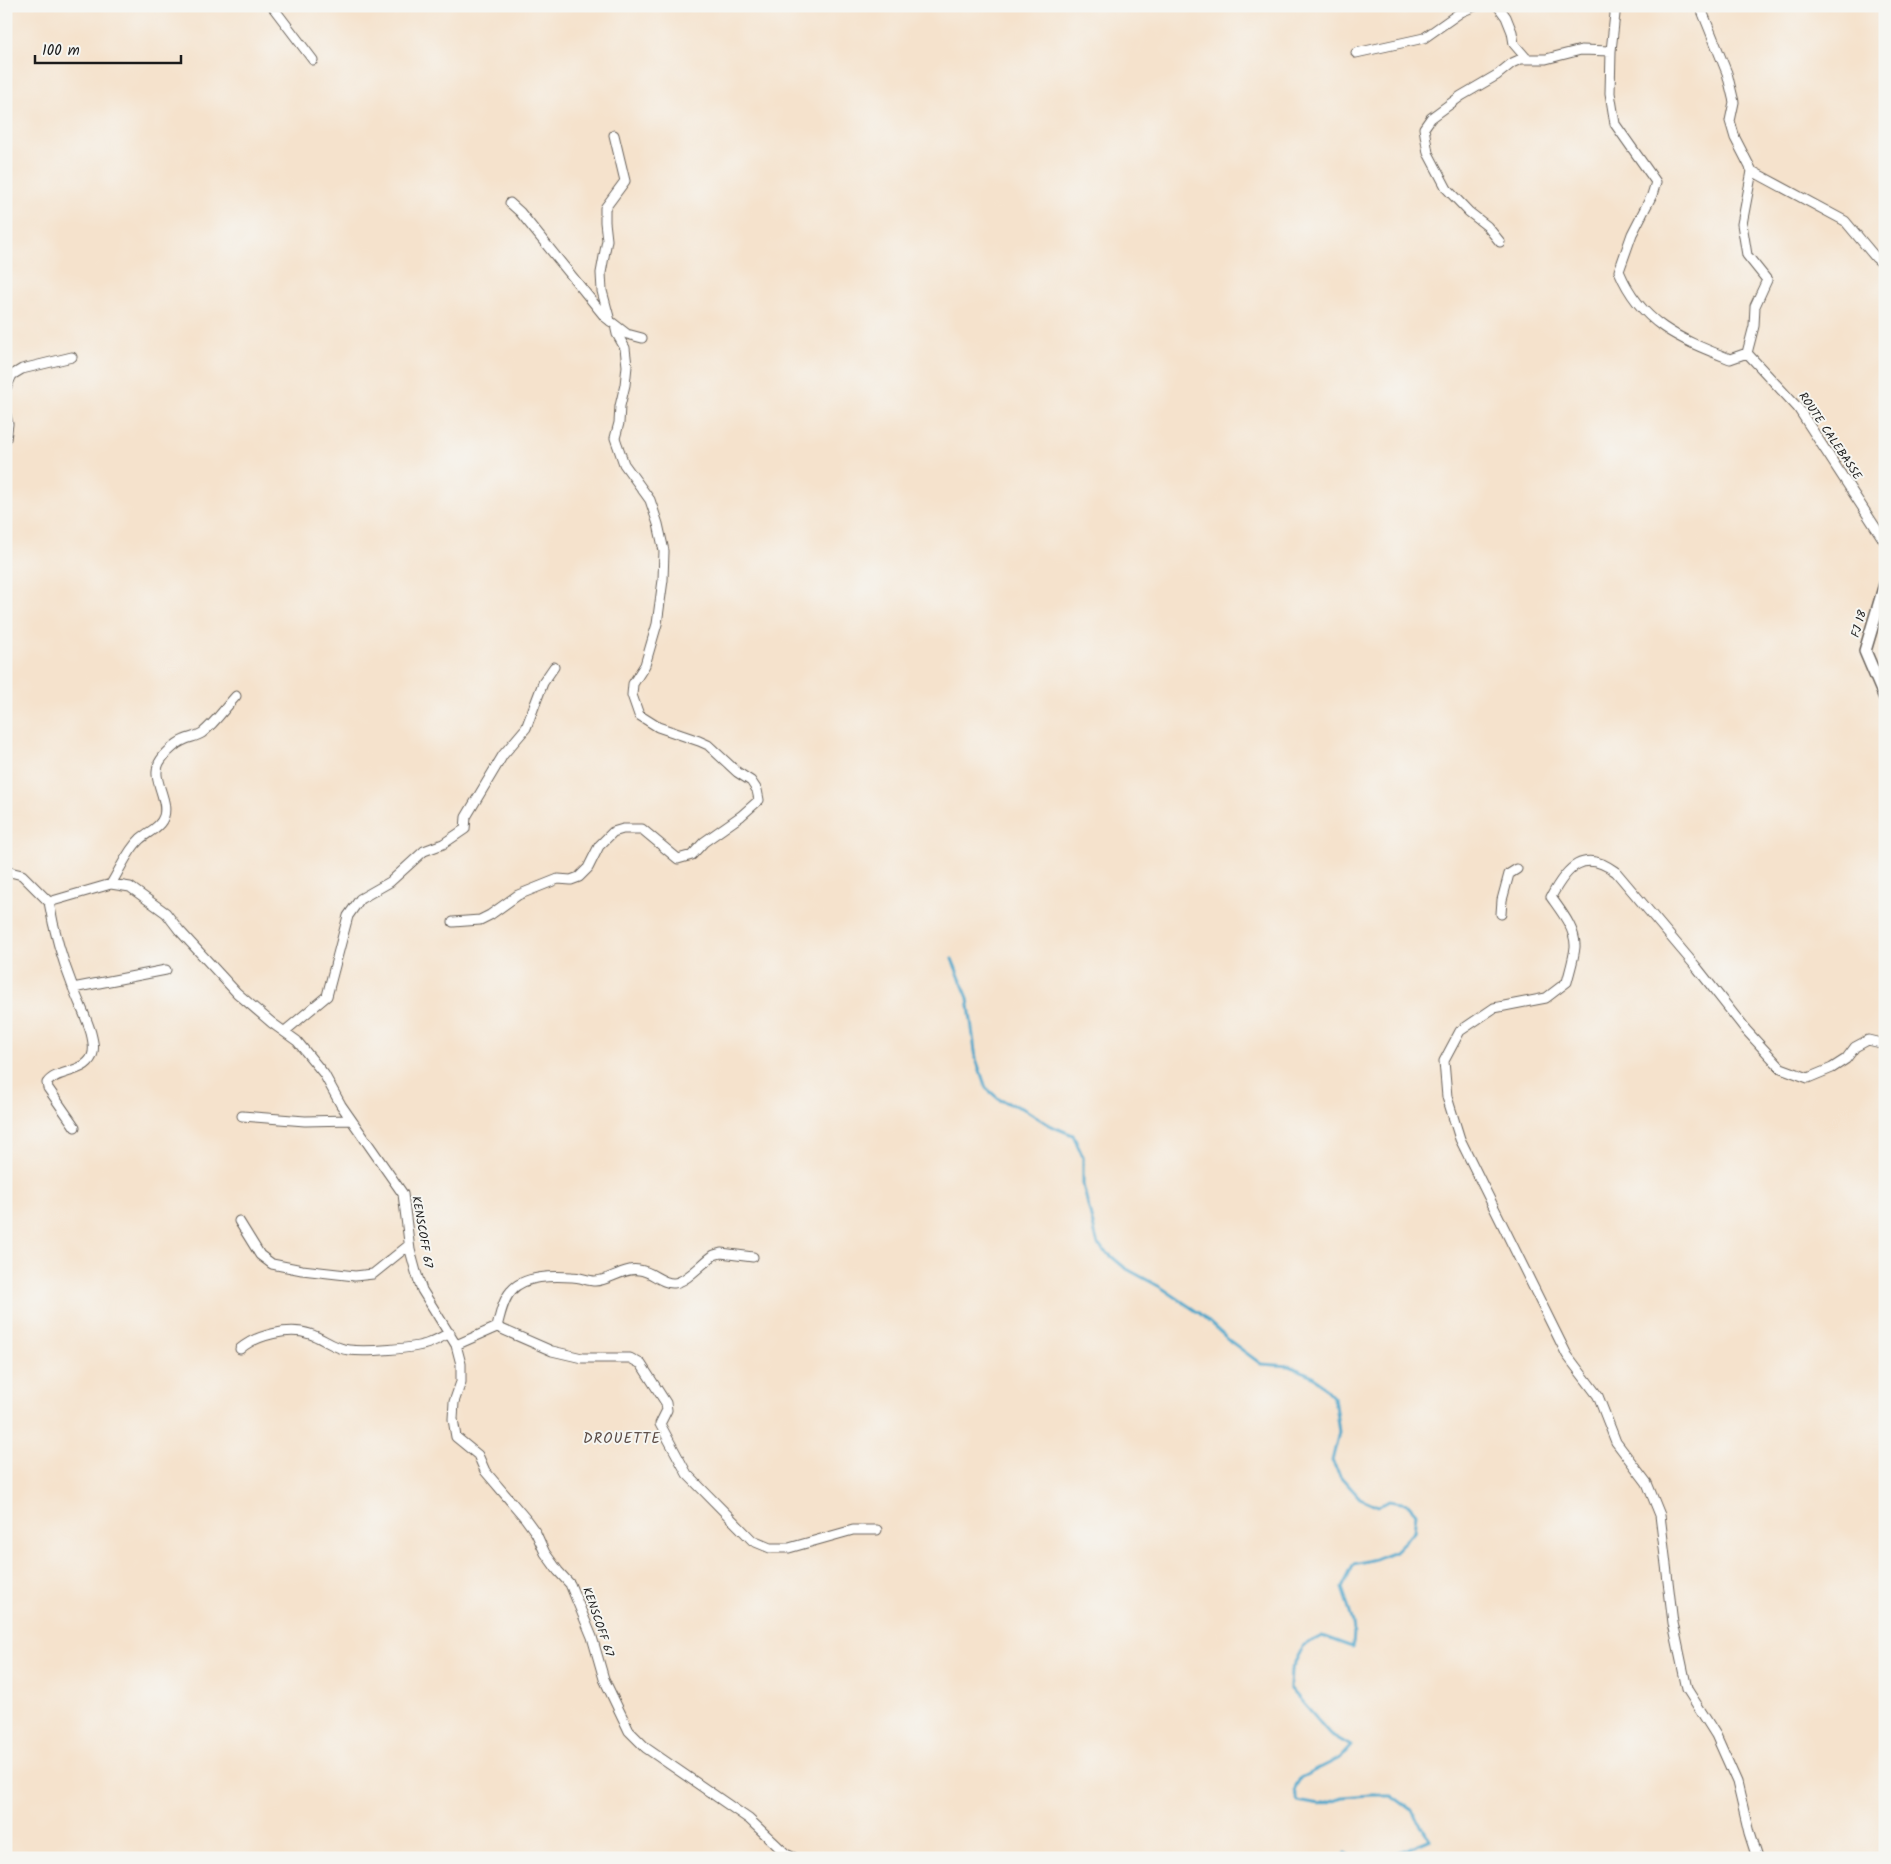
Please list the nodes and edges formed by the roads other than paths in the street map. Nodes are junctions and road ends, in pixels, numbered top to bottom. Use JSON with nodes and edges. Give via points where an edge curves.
{"nodes":[{"id":1,"x":272,"y":6,"type":"edge"},
{"id":2,"x":1475,"y":6,"type":"edge"},
{"id":3,"x":1498,"y":6,"type":"edge"},
{"id":4,"x":1614,"y":6,"type":"edge"},
{"id":5,"x":1700,"y":6,"type":"edge"},
{"id":6,"x":1611,"y":51,"type":"junction"},
{"id":7,"x":1356,"y":53,"type":"dead end"},
{"id":8,"x":313,"y":60,"type":"dead end"},
{"id":9,"x":1527,"y":60,"type":"junction"},
{"id":10,"x":614,"y":135,"type":"dead end"},
{"id":11,"x":1752,"y":171,"type":"junction"},
{"id":12,"x":510,"y":203,"type":"dead end"},
{"id":13,"x":1500,"y":242,"type":"dead end"},
{"id":14,"x":1885,"y":266,"type":"edge"},
{"id":15,"x":612,"y":323,"type":"junction"},
{"id":16,"x":642,"y":338,"type":"dead end"},
{"id":17,"x":1747,"y":353,"type":"junction"},
{"id":18,"x":72,"y":357,"type":"dead end"},
{"id":19,"x":6,"y":388,"type":"edge"},
{"id":20,"x":6,"y":415,"type":"edge"},
{"id":21,"x":6,"y":439,"type":"edge"},
{"id":22,"x":1885,"y":542,"type":"edge"},
{"id":23,"x":1885,"y":584,"type":"edge"},
{"id":24,"x":554,"y":667,"type":"dead end"},
{"id":25,"x":236,"y":696,"type":"dead end"},
{"id":26,"x":1885,"y":698,"type":"edge"},
{"id":27,"x":1517,"y":869,"type":"dead end"},
{"id":28,"x":6,"y":871,"type":"edge"},
{"id":29,"x":111,"y":884,"type":"junction"},
{"id":30,"x":49,"y":902,"type":"junction"},
{"id":31,"x":1501,"y":914,"type":"dead end"},
{"id":32,"x":453,"y":922,"type":"dead end"},
{"id":33,"x":166,"y":970,"type":"dead end"},
{"id":34,"x":73,"y":988,"type":"junction"},
{"id":35,"x":285,"y":1031,"type":"junction"},
{"id":36,"x":1885,"y":1044,"type":"edge"},
{"id":37,"x":242,"y":1116,"type":"dead end"},
{"id":38,"x":351,"y":1120,"type":"junction"},
{"id":39,"x":75,"y":1128,"type":"dead end"},
{"id":40,"x":239,"y":1222,"type":"dead end"},
{"id":41,"x":409,"y":1245,"type":"junction"},
{"id":42,"x":753,"y":1257,"type":"dead end"},
{"id":43,"x":497,"y":1326,"type":"junction"},
{"id":44,"x":450,"y":1333,"type":"junction"},
{"id":45,"x":456,"y":1345,"type":"junction"},
{"id":46,"x":240,"y":1349,"type":"dead end"},
{"id":47,"x":877,"y":1530,"type":"dead end"},
{"id":48,"x":795,"y":1858,"type":"edge"},
{"id":49,"x":1757,"y":1858,"type":"edge"}],
"edges":[{"from":1,"to":8,"type":"street"},
{"from":2,"to":7,"type":"street","via":[[1424,38]]},
{"from":3,"to":9,"type":"street","via":[[1506,17],[1514,44]]},
{"from":4,"to":6,"type":"street","via":[[1616,14]]},
{"from":5,"to":11,"type":"street","via":[[1727,73],[1734,102],[1730,120],[1735,138]]},
{"from":6,"to":9,"type":"street","via":[[1581,50]]},
{"from":6,"to":17,"type":"street","via":[[1610,93],[1615,124],[1656,182],[1619,272],[1625,287],[1639,307],[1685,341],[1730,359]]},
{"from":9,"to":13,"type":"street","via":[[1512,63],[1461,96],[1431,118],[1424,128],[1428,153],[1447,189]]},
{"from":10,"to":15,"type":"street","via":[[625,181],[605,208],[607,240],[601,274],[602,291]]},
{"from":11,"to":14,"type":"street","via":[[1845,220]]},
{"from":11,"to":17,"type":"street","via":[[1742,224],[1747,255],[1766,280],[1755,306]]},
{"from":12,"to":15,"type":"street"},
{"from":15,"to":16,"type":"street","via":[[627,334]]},
{"from":15,"to":32,"type":"street","via":[[625,348],[627,366],[616,438],[624,464],[650,500],[664,551],[657,624],[644,665],[633,684],[632,695],[639,715],[658,727],[708,745],[751,781],[759,800],[692,855],[678,859],[642,829],[623,829],[613,832],[599,846],[588,868],[579,877],[558,880],[518,895],[480,920]]},
{"from":17,"to":22,"type":"street","name":"ROUTE CALEBASSE","via":[[1798,408]]},
{"from":18,"to":19,"type":"street","via":[[22,369],[12,375]]},
{"from":20,"to":21,"type":"street"},
{"from":23,"to":26,"type":"street","name":"FJ 18","via":[[1865,651]]},
{"from":24,"to":35,"type":"street","via":[[543,683],[526,728],[503,755],[466,817],[465,829],[443,844],[424,851],[390,882],[360,899],[348,916],[327,996]]},
{"from":25,"to":29,"type":"street","via":[[201,734],[178,743],[158,765],[157,774],[166,808],[164,818],[130,849]]},
{"from":27,"to":31,"type":"street","via":[[1509,874]]},
{"from":28,"to":30,"type":"street","via":[[22,876]]},
{"from":29,"to":30,"type":"street","name":"KENSCOFF 67"},
{"from":29,"to":35,"type":"street","name":"KENSCOFF 67","via":[[130,887],[166,913],[237,993],[272,1024]]},
{"from":30,"to":34,"type":"street"},
{"from":33,"to":34,"type":"street"},
{"from":34,"to":39,"type":"street","via":[[91,1033],[92,1057],[77,1069],[50,1079],[47,1085]]},
{"from":35,"to":38,"type":"street","name":"KENSCOFF 67","via":[[324,1074]]},
{"from":36,"to":49,"type":"street","via":[[1868,1040],[1855,1047],[1846,1060],[1808,1078],[1781,1068],[1616,872],[1606,864],[1592,860],[1570,868],[1551,897],[1573,934],[1575,945],[1567,982],[1546,998],[1494,1008],[1460,1031],[1444,1061],[1447,1097],[1460,1139],[1567,1355],[1598,1396],[1616,1442],[1647,1482],[1660,1515],[1673,1623],[1687,1689],[1716,1735],[1737,1782]]},
{"from":37,"to":38,"type":"street","via":[[304,1121]]},
{"from":38,"to":41,"type":"street","name":"KENSCOFF 67","via":[[403,1194]]},
{"from":40,"to":41,"type":"street","via":[[260,1255],[277,1265],[302,1270],[355,1276],[373,1274]]},
{"from":41,"to":44,"type":"street","name":"KENSCOFF 67","via":[[422,1290]]},
{"from":42,"to":43,"type":"street","via":[[720,1253],[682,1281],[674,1283],[636,1269],[596,1281],[573,1277],[524,1281],[511,1291]]},
{"from":43,"to":45,"type":"street"},
{"from":43,"to":47,"type":"street","via":[[552,1351],[582,1358],[630,1358],[642,1364],[666,1403],[667,1410],[660,1424],[687,1474],[753,1541],[770,1548],[789,1548],[853,1530]]},
{"from":44,"to":45,"type":"street","name":"KENSCOFF 67"},
{"from":44,"to":46,"type":"street","via":[[408,1348],[349,1350],[307,1333],[288,1332],[270,1334],[248,1342]]},
{"from":45,"to":48,"type":"street","name":"KENSCOFF 67","via":[[461,1364],[461,1382],[454,1402],[456,1437],[478,1455],[486,1471],[525,1518],[545,1553],[570,1584],[592,1637],[604,1679],[629,1731],[646,1748],[749,1819],[786,1854]]}]}
